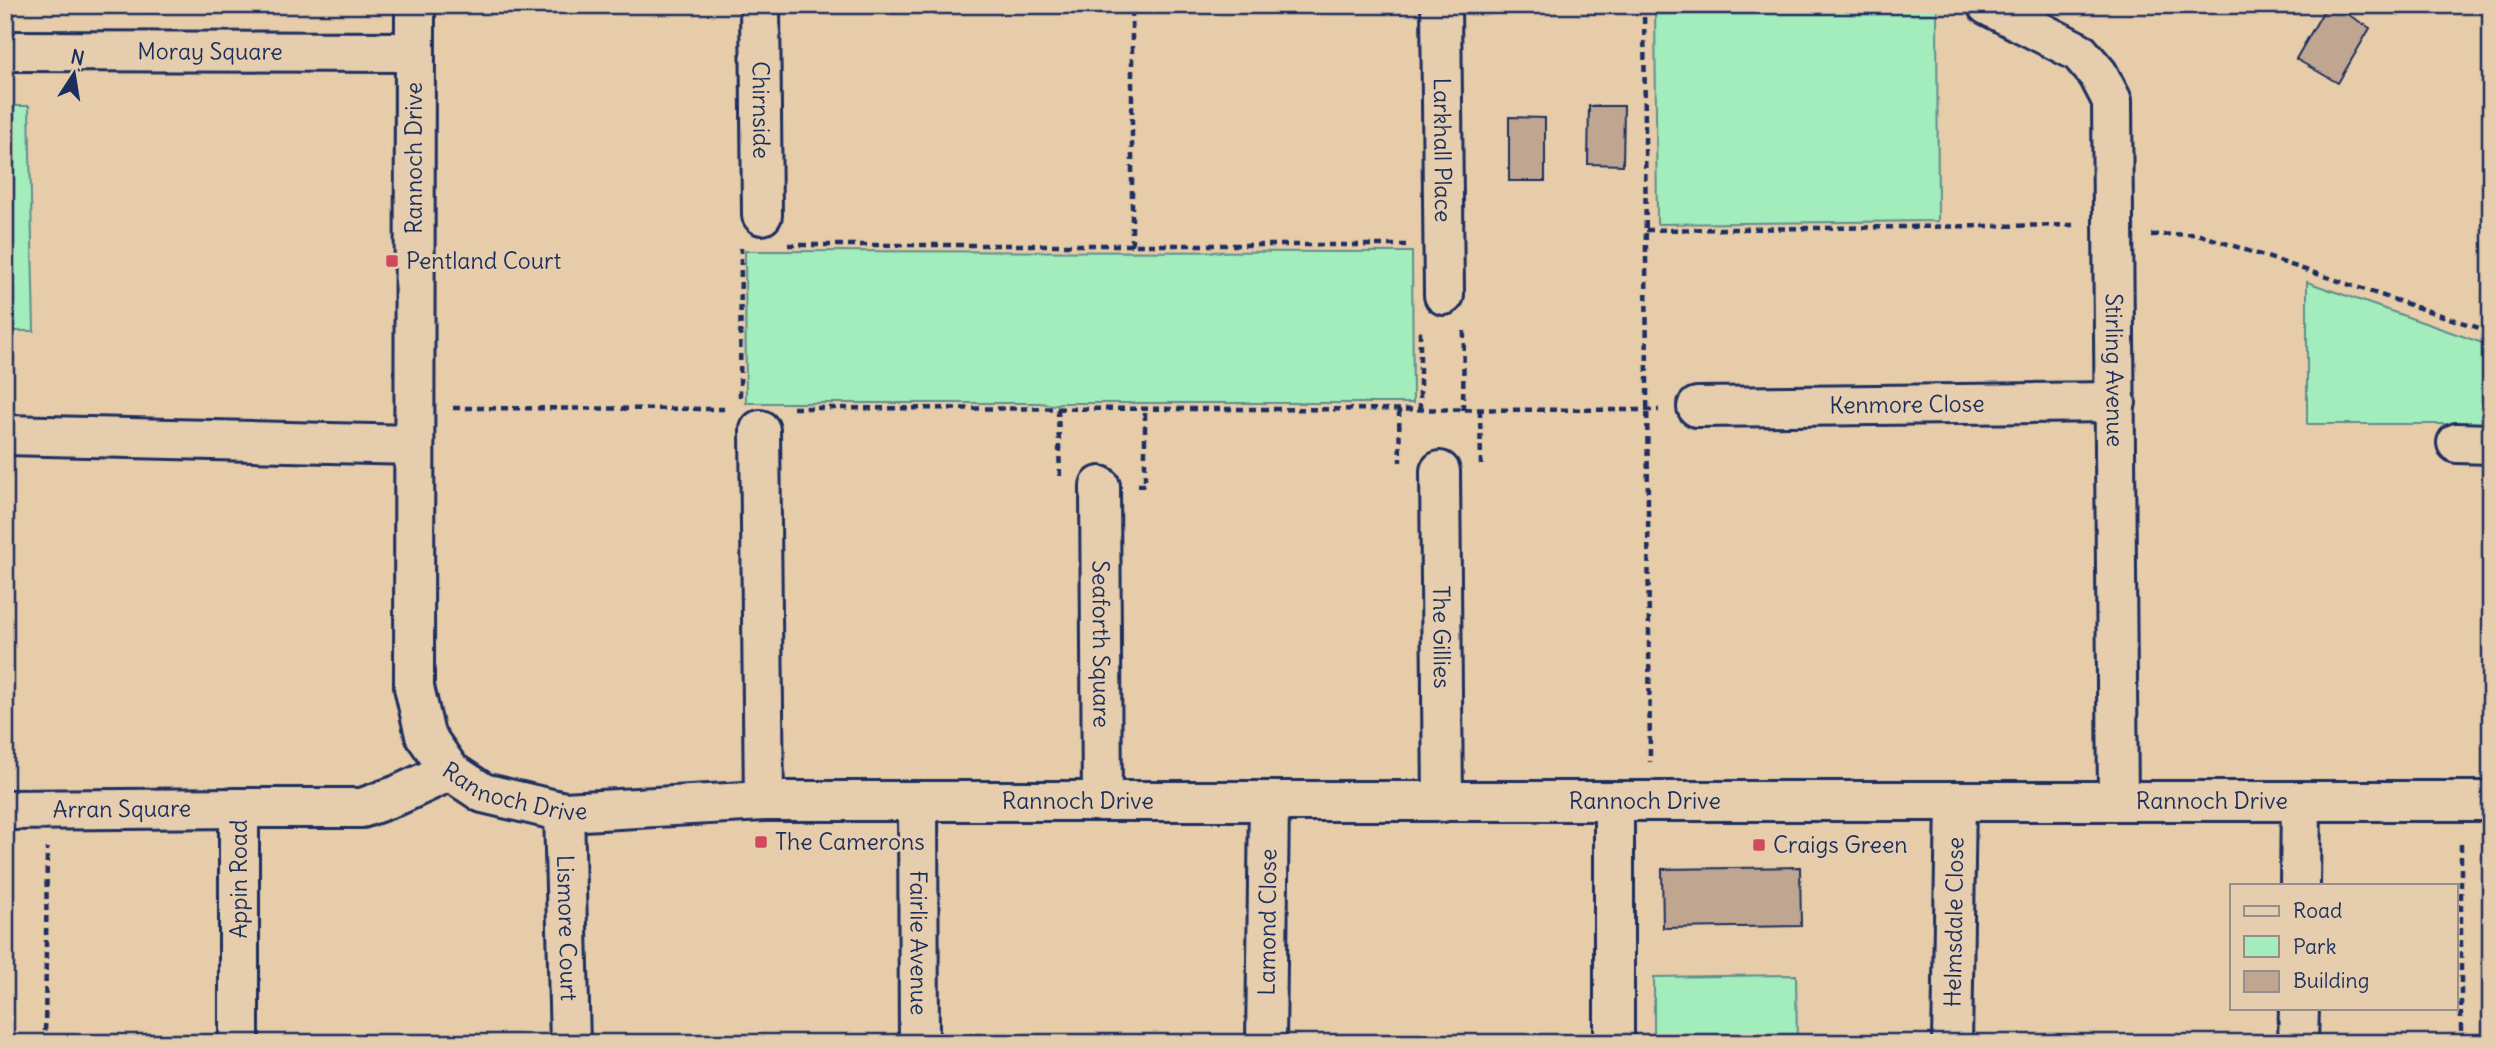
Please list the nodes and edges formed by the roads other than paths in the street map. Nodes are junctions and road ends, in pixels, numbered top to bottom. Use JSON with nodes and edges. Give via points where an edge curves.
{"nodes":[{"id":1,"x":415,"y":5,"type":"edge"},
{"id":2,"x":760,"y":5,"type":"edge"},
{"id":3,"x":1441,"y":5,"type":"edge"},
{"id":4,"x":1987,"y":5,"type":"edge"},
{"id":5,"x":5,"y":51,"type":"edge"},
{"id":6,"x":414,"y":52,"type":"junction"},
{"id":7,"x":763,"y":235,"type":"road end"},
{"id":8,"x":1454,"y":307,"type":"road end"},
{"id":9,"x":2116,"y":402,"type":"junction"},
{"id":10,"x":1697,"y":407,"type":"road end"},
{"id":11,"x":774,"y":419,"type":"road end"},
{"id":12,"x":414,"y":426,"type":"junction"},
{"id":13,"x":5,"y":435,"type":"edge"},
{"id":14,"x":1440,"y":471,"type":"dead end"},
{"id":15,"x":1100,"y":486,"type":"dead end"},
{"id":16,"x":450,"y":771,"type":"junction"},
{"id":17,"x":764,"y":801,"type":"junction"},
{"id":18,"x":918,"y":801,"type":"junction"},
{"id":19,"x":1102,"y":801,"type":"junction"},
{"id":20,"x":1269,"y":801,"type":"junction"},
{"id":21,"x":1632,"y":801,"type":"junction"},
{"id":22,"x":1956,"y":801,"type":"junction"},
{"id":23,"x":2476,"y":801,"type":"edge"},
{"id":24,"x":1443,"y":802,"type":"junction"},
{"id":25,"x":2118,"y":802,"type":"junction"},
{"id":26,"x":2301,"y":802,"type":"junction"},
{"id":27,"x":239,"y":808,"type":"junction"},
{"id":28,"x":5,"y":810,"type":"edge"},
{"id":29,"x":564,"y":812,"type":"junction"},
{"id":30,"x":2300,"y":884,"type":"edge"},
{"id":31,"x":2299,"y":1010,"type":"edge"},
{"id":32,"x":239,"y":1043,"type":"edge"},
{"id":33,"x":570,"y":1043,"type":"edge"},
{"id":34,"x":919,"y":1043,"type":"edge"},
{"id":35,"x":1266,"y":1043,"type":"edge"},
{"id":36,"x":1614,"y":1043,"type":"edge"},
{"id":37,"x":1952,"y":1043,"type":"edge"},
{"id":38,"x":2298,"y":1043,"type":"edge"}],
"edges":[{"from":1,"to":6,"type":"street","name":"Rannoch Drive"},
{"from":2,"to":7,"type":"street","name":"Chirnside"},
{"from":3,"to":8,"type":"street","name":"Larkhall Place","via":[[1443,244]]},
{"from":4,"to":9,"type":"street","name":"Stirling Avenue","via":[[2079,52],[2112,101]]},
{"from":5,"to":6,"type":"street","name":"Moray Square"},
{"from":6,"to":12,"type":"street","name":"Rannoch Drive"},
{"from":9,"to":10,"type":"street","name":"Kenmore Close"},
{"from":9,"to":25,"type":"street","name":"Stirling Avenue"},
{"from":11,"to":17,"type":"street"},
{"from":12,"to":13,"type":"street"},
{"from":12,"to":16,"type":"street","name":"Rannoch Drive","via":[[414,687],[425,735]]},
{"from":14,"to":24,"type":"street","name":"The Gillies"},
{"from":15,"to":19,"type":"street","name":"Seaforth Square"},
{"from":16,"to":27,"type":"street","name":"Appin Road","via":[[362,808]]},
{"from":16,"to":29,"type":"street","name":"Rannoch Drive","via":[[483,793]]},
{"from":17,"to":18,"type":"street","name":"Rannoch Drive"},
{"from":17,"to":29,"type":"street","name":"Rannoch Drive"},
{"from":18,"to":19,"type":"street","name":"Rannoch Drive"},
{"from":18,"to":34,"type":"street","name":"Fairlie Avenue"},
{"from":19,"to":20,"type":"street","name":"Rannoch Drive"},
{"from":20,"to":24,"type":"street","name":"Rannoch Drive"},
{"from":20,"to":35,"type":"street","name":"Lamond Close"},
{"from":21,"to":22,"type":"street","name":"Rannoch Drive"},
{"from":21,"to":24,"type":"street","name":"Rannoch Drive"},
{"from":21,"to":36,"type":"street"},
{"from":22,"to":25,"type":"street","name":"Rannoch Drive"},
{"from":22,"to":37,"type":"street","name":"Helmsdale Close"},
{"from":23,"to":26,"type":"street","name":"Rannoch Drive"},
{"from":25,"to":26,"type":"street","name":"Rannoch Drive"},
{"from":26,"to":30,"type":"street"},
{"from":27,"to":28,"type":"street","name":"Arran Square"},
{"from":27,"to":32,"type":"street","name":"Appin Road"},
{"from":29,"to":33,"type":"street","name":"Lismore Court"},
{"from":31,"to":38,"type":"street"}]}
